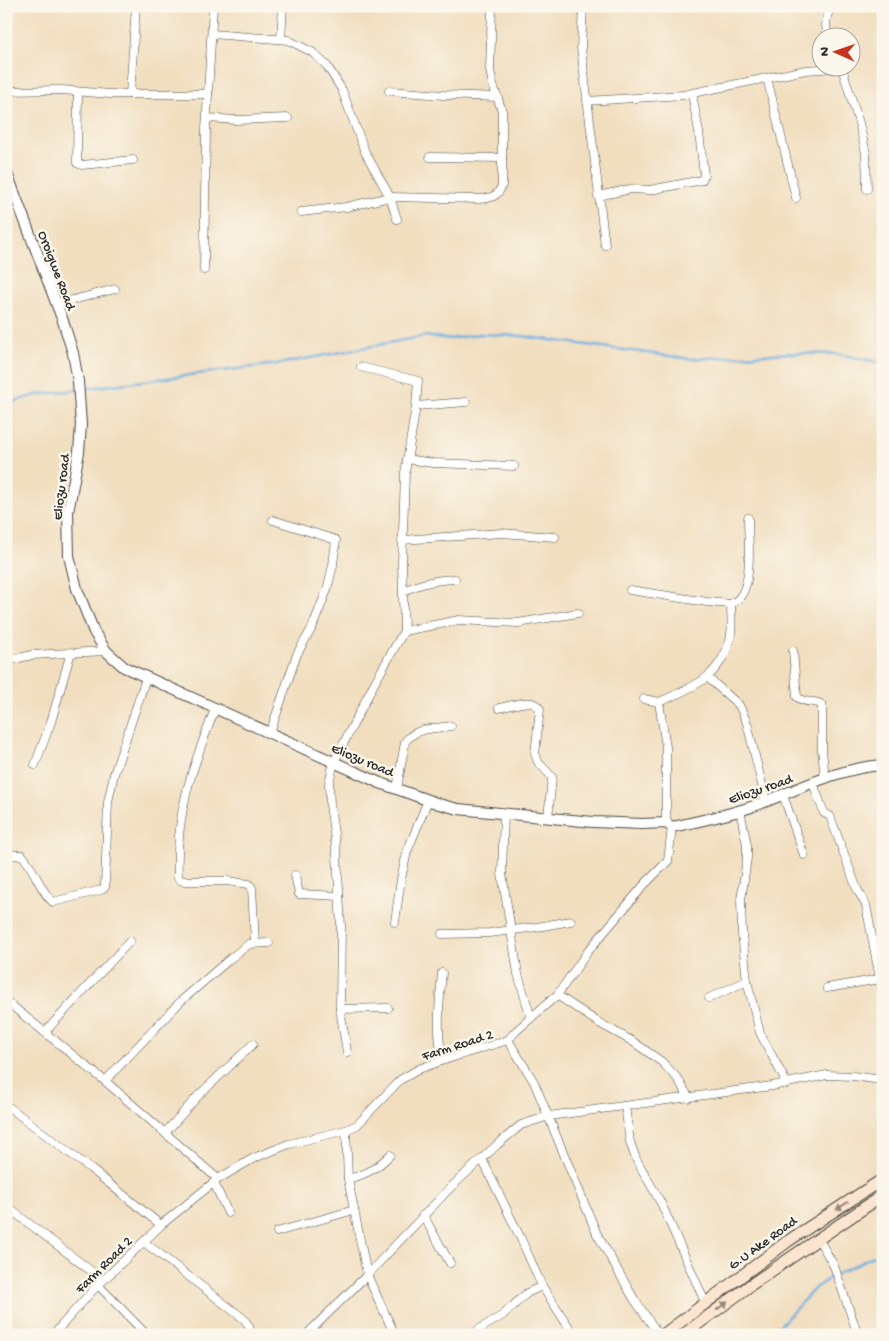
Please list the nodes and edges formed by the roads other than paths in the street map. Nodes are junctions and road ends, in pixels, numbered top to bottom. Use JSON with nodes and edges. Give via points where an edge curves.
{"nodes":[{"id":1,"x":136,"y":6,"type":"edge"},
{"id":2,"x":213,"y":6,"type":"edge"},
{"id":3,"x":283,"y":6,"type":"edge"},
{"id":4,"x":492,"y":6,"type":"edge"},
{"id":5,"x":583,"y":6,"type":"edge"},
{"id":6,"x":831,"y":6,"type":"edge"},
{"id":7,"x":825,"y":28,"type":"edge"},
{"id":8,"x":212,"y":34,"type":"junction"},
{"id":9,"x":281,"y":39,"type":"junction"},
{"id":10,"x":812,"y":70,"type":"edge"},
{"id":11,"x":767,"y":78,"type":"junction"},
{"id":12,"x":845,"y":78,"type":"edge"},
{"id":13,"x":389,"y":90,"type":"dead end"},
{"id":14,"x":6,"y":91,"type":"edge"},
{"id":15,"x":78,"y":92,"type":"junction"},
{"id":16,"x":130,"y":94,"type":"junction"},
{"id":17,"x":208,"y":94,"type":"junction"},
{"id":18,"x":692,"y":94,"type":"junction"},
{"id":19,"x":498,"y":97,"type":"junction"},
{"id":20,"x":588,"y":101,"type":"junction"},
{"id":21,"x":207,"y":118,"type":"junction"},
{"id":22,"x":288,"y":118,"type":"dead end"},
{"id":23,"x":430,"y":157,"type":"dead end"},
{"id":24,"x":502,"y":158,"type":"junction"},
{"id":25,"x":133,"y":160,"type":"dead end"},
{"id":26,"x":6,"y":171,"type":"edge"},
{"id":27,"x":866,"y":189,"type":"dead end"},
{"id":28,"x":598,"y":196,"type":"junction"},
{"id":29,"x":390,"y":197,"type":"junction"},
{"id":30,"x":796,"y":198,"type":"dead end"},
{"id":31,"x":301,"y":212,"type":"dead end"},
{"id":32,"x":397,"y":219,"type":"dead end"},
{"id":33,"x":605,"y":246,"type":"dead end"},
{"id":34,"x":204,"y":270,"type":"dead end"},
{"id":35,"x":115,"y":289,"type":"dead end"},
{"id":36,"x":57,"y":304,"type":"junction"},
{"id":37,"x":361,"y":368,"type":"dead end"},
{"id":38,"x":79,"y":396,"type":"joint"},
{"id":39,"x":466,"y":402,"type":"dead end"},
{"id":40,"x":416,"y":406,"type":"junction"},
{"id":41,"x":407,"y":459,"type":"junction"},
{"id":42,"x":514,"y":466,"type":"dead end"},
{"id":43,"x":748,"y":518,"type":"dead end"},
{"id":44,"x":273,"y":520,"type":"dead end"},
{"id":45,"x":555,"y":537,"type":"dead end"},
{"id":46,"x":402,"y":540,"type":"junction"},
{"id":47,"x":455,"y":579,"type":"dead end"},
{"id":48,"x":630,"y":590,"type":"dead end"},
{"id":49,"x":403,"y":591,"type":"junction"},
{"id":50,"x":731,"y":604,"type":"junction"},
{"id":51,"x":578,"y":614,"type":"dead end"},
{"id":52,"x":404,"y":631,"type":"junction"},
{"id":53,"x":106,"y":651,"type":"junction"},
{"id":54,"x":793,"y":651,"type":"dead end"},
{"id":55,"x":70,"y":652,"type":"junction"},
{"id":56,"x":6,"y":661,"type":"edge"},
{"id":57,"x":707,"y":677,"type":"junction"},
{"id":58,"x":146,"y":678,"type":"junction"},
{"id":59,"x":644,"y":698,"type":"dead end"},
{"id":60,"x":659,"y":702,"type":"junction"},
{"id":61,"x":499,"y":708,"type":"dead end"},
{"id":62,"x":215,"y":709,"type":"junction"},
{"id":63,"x":451,"y":726,"type":"dead end"},
{"id":64,"x":270,"y":733,"type":"junction"},
{"id":65,"x":334,"y":762,"type":"junction"},
{"id":66,"x":883,"y":765,"type":"edge"},
{"id":67,"x":35,"y":766,"type":"dead end"},
{"id":68,"x":825,"y":779,"type":"junction"},
{"id":69,"x":813,"y":783,"type":"junction"},
{"id":70,"x":397,"y":789,"type":"junction"},
{"id":71,"x":782,"y":795,"type":"junction"},
{"id":72,"x":428,"y":800,"type":"junction"},
{"id":73,"x":766,"y":801,"type":"junction"},
{"id":74,"x":740,"y":810,"type":"junction"},
{"id":75,"x":504,"y":814,"type":"junction"},
{"id":76,"x":548,"y":818,"type":"junction"},
{"id":77,"x":669,"y":825,"type":"junction"},
{"id":78,"x":6,"y":855,"type":"edge"},
{"id":79,"x":804,"y":855,"type":"dead end"},
{"id":80,"x":296,"y":875,"type":"dead end"},
{"id":81,"x":340,"y":896,"type":"junction"},
{"id":82,"x":571,"y":921,"type":"dead end"},
{"id":83,"x":395,"y":922,"type":"dead end"},
{"id":84,"x":511,"y":931,"type":"junction"},
{"id":85,"x":442,"y":934,"type":"dead end"},
{"id":86,"x":130,"y":940,"type":"dead end"},
{"id":87,"x":255,"y":943,"type":"junction"},
{"id":88,"x":269,"y":944,"type":"dead end"},
{"id":89,"x":442,"y":972,"type":"dead end"},
{"id":90,"x":880,"y":979,"type":"junction"},
{"id":91,"x":747,"y":981,"type":"junction"},
{"id":92,"x":827,"y":988,"type":"dead end"},
{"id":93,"x":557,"y":995,"type":"junction"},
{"id":94,"x":883,"y":996,"type":"edge"},
{"id":95,"x":709,"y":998,"type":"dead end"},
{"id":96,"x":6,"y":1001,"type":"edge"},
{"id":97,"x":388,"y":1008,"type":"dead end"},
{"id":98,"x":340,"y":1009,"type":"junction"},
{"id":99,"x":530,"y":1018,"type":"junction"},
{"id":100,"x":45,"y":1032,"type":"junction"},
{"id":101,"x":508,"y":1040,"type":"junction"},
{"id":102,"x":253,"y":1044,"type":"dead end"},
{"id":103,"x":347,"y":1052,"type":"dead end"},
{"id":104,"x":444,"y":1060,"type":"junction"},
{"id":105,"x":883,"y":1078,"type":"edge"},
{"id":106,"x":105,"y":1081,"type":"junction"},
{"id":107,"x":787,"y":1084,"type":"junction"},
{"id":108,"x":689,"y":1098,"type":"junction"},
{"id":109,"x":6,"y":1105,"type":"edge"},
{"id":110,"x":625,"y":1106,"type":"junction"},
{"id":111,"x":550,"y":1116,"type":"junction"},
{"id":112,"x":346,"y":1130,"type":"junction"},
{"id":113,"x":165,"y":1133,"type":"junction"},
{"id":114,"x":390,"y":1155,"type":"dead end"},
{"id":115,"x":482,"y":1159,"type":"junction"},
{"id":116,"x":348,"y":1179,"type":"junction"},
{"id":117,"x":883,"y":1179,"type":"edge"},
{"id":118,"x":216,"y":1181,"type":"junction"},
{"id":119,"x":883,"y":1195,"type":"edge"},
{"id":120,"x":6,"y":1206,"type":"edge"},
{"id":121,"x":354,"y":1210,"type":"junction"},
{"id":122,"x":228,"y":1213,"type":"dead end"},
{"id":123,"x":423,"y":1215,"type":"junction"},
{"id":124,"x":161,"y":1225,"type":"junction"},
{"id":125,"x":277,"y":1232,"type":"dead end"},
{"id":126,"x":818,"y":1238,"type":"junction"},
{"id":127,"x":144,"y":1242,"type":"junction"},
{"id":128,"x":450,"y":1263,"type":"dead end"},
{"id":129,"x":367,"y":1275,"type":"junction"},
{"id":130,"x":101,"y":1282,"type":"junction"},
{"id":131,"x":542,"y":1286,"type":"junction"},
{"id":132,"x":705,"y":1302,"type":"junction"},
{"id":133,"x":478,"y":1330,"type":"dead end"},
{"id":134,"x":144,"y":1332,"type":"dead end"},
{"id":135,"x":53,"y":1335,"type":"edge"},
{"id":136,"x":247,"y":1335,"type":"edge"},
{"id":137,"x":306,"y":1335,"type":"edge"},
{"id":138,"x":395,"y":1335,"type":"edge"},
{"id":139,"x":574,"y":1335,"type":"edge"},
{"id":140,"x":661,"y":1335,"type":"edge"},
{"id":141,"x":683,"y":1335,"type":"edge"},
{"id":142,"x":858,"y":1335,"type":"edge"}],
"edges":[{"from":1,"to":16,"type":"street"},
{"from":2,"to":8,"type":"street"},
{"from":3,"to":9,"type":"street"},
{"from":4,"to":19,"type":"street","via":[[490,70]]},
{"from":5,"to":20,"type":"street","via":[[580,48]]},
{"from":6,"to":7,"type":"street"},
{"from":8,"to":9,"type":"street"},
{"from":8,"to":17,"type":"street"},
{"from":9,"to":29,"type":"street","via":[[312,52],[327,66],[342,90],[365,152]]},
{"from":10,"to":11,"type":"street"},
{"from":11,"to":18,"type":"street"},
{"from":11,"to":30,"type":"street"},
{"from":12,"to":27,"type":"street","via":[[866,153]]},
{"from":13,"to":19,"type":"street"},
{"from":14,"to":15,"type":"street"},
{"from":15,"to":16,"type":"street"},
{"from":15,"to":25,"type":"street","via":[[77,163]]},
{"from":16,"to":17,"type":"street"},
{"from":17,"to":21,"type":"street"},
{"from":18,"to":20,"type":"street"},
{"from":18,"to":28,"type":"street","via":[[704,175],[702,180]]},
{"from":19,"to":24,"type":"street","via":[[502,111]]},
{"from":20,"to":28,"type":"street"},
{"from":21,"to":22,"type":"street"},
{"from":21,"to":34,"type":"street"},
{"from":23,"to":24,"type":"street"},
{"from":24,"to":29,"type":"street","via":[[502,185],[494,197]]},
{"from":26,"to":36,"type":"street","name":"Oroigwe Road"},
{"from":28,"to":33,"type":"street"},
{"from":29,"to":31,"type":"street","via":[[346,208]]},
{"from":29,"to":32,"type":"street"},
{"from":35,"to":36,"type":"street"},
{"from":36,"to":38,"type":"street","name":"Oroigwe Road","via":[[73,353]]},
{"from":37,"to":40,"type":"street","via":[[418,380]]},
{"from":38,"to":53,"type":"street","name":"Eliozu road","via":[[81,426],[68,512],[69,556],[84,611]]},
{"from":39,"to":40,"type":"street"},
{"from":40,"to":41,"type":"street"},
{"from":41,"to":42,"type":"street"},
{"from":41,"to":46,"type":"street"},
{"from":43,"to":50,"type":"street","via":[[746,584],[741,596]]},
{"from":44,"to":64,"type":"street","via":[[336,540],[327,590],[312,628],[297,654]]},
{"from":45,"to":46,"type":"street","via":[[502,532]]},
{"from":46,"to":49,"type":"street"},
{"from":47,"to":49,"type":"street","via":[[432,581]]},
{"from":48,"to":50,"type":"street"},
{"from":49,"to":52,"type":"street"},
{"from":50,"to":57,"type":"street","via":[[730,639],[723,656]]},
{"from":51,"to":52,"type":"street","via":[[518,623],[459,620]]},
{"from":52,"to":65,"type":"street"},
{"from":53,"to":55,"type":"street"},
{"from":53,"to":58,"type":"street","name":"Eliozu road","via":[[124,667]]},
{"from":54,"to":68,"type":"street","via":[[797,697],[803,702],[822,705]]},
{"from":55,"to":56,"type":"street"},
{"from":55,"to":67,"type":"street","via":[[54,713]]},
{"from":57,"to":60,"type":"street"},
{"from":57,"to":73,"type":"street","via":[[738,705],[747,723]]},
{"from":58,"to":62,"type":"street","name":"Eliozu road"},
{"from":58,"to":78,"type":"street","via":[[108,802],[105,887],[54,902],[48,898],[31,864],[22,855]]},
{"from":59,"to":60,"type":"street"},
{"from":60,"to":77,"type":"street","name":"Farm Road 2","via":[[666,747]]},
{"from":61,"to":76,"type":"street","via":[[531,701],[540,709],[536,754],[538,762],[552,778]]},
{"from":62,"to":64,"type":"street","name":"Eliozu road"},
{"from":62,"to":87,"type":"street","via":[[185,794],[180,818],[178,878],[182,881],[249,884],[252,888]]},
{"from":63,"to":70,"type":"street","via":[[418,731],[409,736],[405,742]]},
{"from":64,"to":65,"type":"street","name":"Eliozu road"},
{"from":65,"to":70,"type":"street","name":"Eliozu road"},
{"from":65,"to":81,"type":"street","via":[[329,783]]},
{"from":66,"to":68,"type":"street","name":"Eliozu road","via":[[866,766]]},
{"from":68,"to":69,"type":"street","name":"Eliozu road"},
{"from":69,"to":71,"type":"street","name":"Eliozu road"},
{"from":69,"to":90,"type":"street","via":[[866,905]]},
{"from":70,"to":72,"type":"street","name":"Eliozu road"},
{"from":71,"to":73,"type":"street","name":"Eliozu road"},
{"from":71,"to":79,"type":"street"},
{"from":72,"to":75,"type":"street","name":"Eliozu road","via":[[458,809]]},
{"from":72,"to":83,"type":"street","via":[[407,852]]},
{"from":73,"to":74,"type":"street","name":"Eliozu road"},
{"from":74,"to":77,"type":"street","name":"Eliozu road"},
{"from":74,"to":91,"type":"street","via":[[747,845],[741,900]]},
{"from":75,"to":76,"type":"street","name":"Eliozu road"},
{"from":75,"to":84,"type":"street","via":[[502,874]]},
{"from":76,"to":77,"type":"street","name":"Eliozu road"},
{"from":77,"to":93,"type":"street","name":"Farm Road 2","via":[[668,861],[589,950]]},
{"from":80,"to":81,"type":"street","via":[[299,894]]},
{"from":81,"to":98,"type":"street"},
{"from":82,"to":84,"type":"street"},
{"from":84,"to":85,"type":"street"},
{"from":84,"to":99,"type":"street"},
{"from":86,"to":100,"type":"street"},
{"from":87,"to":88,"type":"street"},
{"from":87,"to":106,"type":"street","via":[[230,958],[181,1001]]},
{"from":89,"to":104,"type":"street","via":[[439,1007],[440,1050]]},
{"from":90,"to":92,"type":"street"},
{"from":90,"to":94,"type":"street"},
{"from":91,"to":95,"type":"street"},
{"from":91,"to":107,"type":"street","via":[[760,1033]]},
{"from":93,"to":99,"type":"street","name":"Farm Road 2"},
{"from":93,"to":108,"type":"street","via":[[662,1062]]},
{"from":96,"to":100,"type":"street"},
{"from":97,"to":98,"type":"street"},
{"from":98,"to":103,"type":"street"},
{"from":99,"to":101,"type":"street","name":"Farm Road 2"},
{"from":100,"to":106,"type":"street"},
{"from":101,"to":104,"type":"street","name":"Farm Road 2"},
{"from":101,"to":111,"type":"street"},
{"from":102,"to":113,"type":"street","via":[[198,1096]]},
{"from":104,"to":112,"type":"street","name":"Farm Road 2","via":[[400,1080],[357,1124]]},
{"from":105,"to":107,"type":"street","via":[[827,1075]]},
{"from":106,"to":113,"type":"street"},
{"from":107,"to":108,"type":"street"},
{"from":108,"to":110,"type":"street"},
{"from":109,"to":124,"type":"street"},
{"from":110,"to":111,"type":"street"},
{"from":110,"to":132,"type":"street","via":[[636,1159],[661,1203]]},
{"from":111,"to":115,"type":"street","via":[[521,1125]]},
{"from":111,"to":140,"type":"street","via":[[597,1234],[634,1299]]},
{"from":112,"to":116,"type":"street"},
{"from":112,"to":118,"type":"street","name":"Farm Road 2","via":[[289,1144],[254,1158]]},
{"from":113,"to":118,"type":"street"},
{"from":114,"to":116,"type":"street","via":[[366,1174]]},
{"from":115,"to":123,"type":"street"},
{"from":115,"to":131,"type":"street"},
{"from":116,"to":121,"type":"street"},
{"from":117,"to":132,"type":"main road","name":"G.U Ake Road","one_way":true,"via":[[788,1241]]},
{"from":118,"to":122,"type":"street"},
{"from":118,"to":124,"type":"street","name":"Farm Road 2"},
{"from":119,"to":126,"type":"main road"},
{"from":120,"to":130,"type":"street"},
{"from":121,"to":125,"type":"street"},
{"from":121,"to":129,"type":"street"},
{"from":123,"to":128,"type":"street"},
{"from":123,"to":129,"type":"street"},
{"from":124,"to":127,"type":"street","name":"Farm Road 2"},
{"from":141,"to":126,"type":"main road","one_way":true},
{"from":126,"to":142,"type":"street","via":[[834,1266]]},
{"from":127,"to":130,"type":"street","name":"Farm Road 2"},
{"from":127,"to":136,"type":"street","via":[[244,1319],[249,1326]]},
{"from":129,"to":137,"type":"street"},
{"from":129,"to":138,"type":"street"},
{"from":130,"to":134,"type":"street"},
{"from":130,"to":135,"type":"street","name":"Farm Road 2"},
{"from":131,"to":133,"type":"street","via":[[527,1293],[503,1315]]},
{"from":131,"to":139,"type":"street"},
{"from":132,"to":140,"type":"main road","name":"G.U Ake Road"}]}
